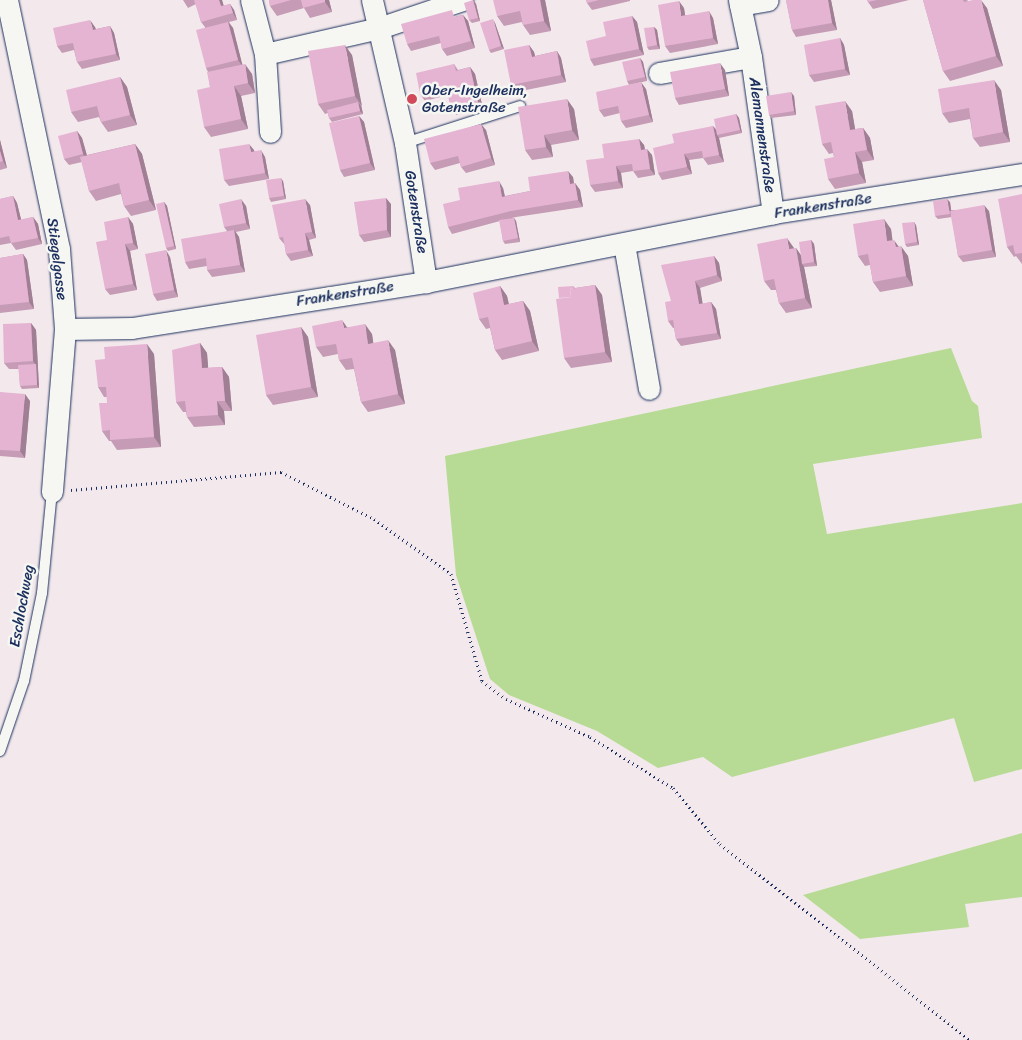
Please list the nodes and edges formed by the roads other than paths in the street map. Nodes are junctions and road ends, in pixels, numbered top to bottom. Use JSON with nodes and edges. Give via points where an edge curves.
{"nodes":[{"id":1,"x":7,"y":0,"type":"edge"},
{"id":2,"x":251,"y":0,"type":"edge"},
{"id":3,"x":372,"y":0,"type":"edge"},
{"id":4,"x":462,"y":0,"type":"edge"},
{"id":5,"x":768,"y":0,"type":"edge"},
{"id":6,"x":739,"y":3,"type":"edge"},
{"id":7,"x":379,"y":28,"type":"junction"},
{"id":8,"x":265,"y":54,"type":"junction"},
{"id":9,"x":751,"y":57,"type":"junction"},
{"id":10,"x":660,"y":73,"type":"dead end"},
{"id":11,"x":520,"y":106,"type":"edge"},
{"id":12,"x":270,"y":132,"type":"dead end"},
{"id":13,"x":405,"y":142,"type":"junction"},
{"id":14,"x":1022,"y":174,"type":"edge"},
{"id":15,"x":773,"y":214,"type":"junction"},
{"id":16,"x":624,"y":244,"type":"junction"},
{"id":17,"x":426,"y":282,"type":"junction"},
{"id":18,"x":65,"y":329,"type":"junction"},
{"id":19,"x":649,"y":389,"type":"dead end"},
{"id":20,"x":52,"y":491,"type":"joint"},
{"id":21,"x":0,"y":751,"type":"edge"}],
"edges":[{"from":1,"to":18,"type":"street","name":"Stiegelgasse","via":[[59,249]]},
{"from":2,"to":8,"type":"street"},
{"from":3,"to":7,"type":"street","name":"Gotenstraße"},
{"from":4,"to":7,"type":"street"},
{"from":5,"to":6,"type":"street","name":"Alemannenstraße"},
{"from":6,"to":9,"type":"street","name":"Alemannenstraße"},
{"from":7,"to":8,"type":"street"},
{"from":7,"to":13,"type":"street","name":"Gotenstraße"},
{"from":8,"to":12,"type":"street"},
{"from":9,"to":10,"type":"street","name":"Alemannenstraße"},
{"from":9,"to":15,"type":"street","name":"Alemannenstraße"},
{"from":11,"to":13,"type":"lane"},
{"from":13,"to":17,"type":"street","name":"Gotenstraße"},
{"from":14,"to":15,"type":"street","name":"Frankenstraße"},
{"from":15,"to":16,"type":"street","name":"Frankenstraße"},
{"from":16,"to":17,"type":"street","name":"Frankenstraße"},
{"from":16,"to":19,"type":"street"},
{"from":17,"to":18,"type":"street","name":"Frankenstraße","via":[[132,328]]},
{"from":18,"to":20,"type":"street","name":"Stiegelgasse"},
{"from":20,"to":21,"type":"lane","name":"Eschlochweg","via":[[42,593],[24,681]]}]}
